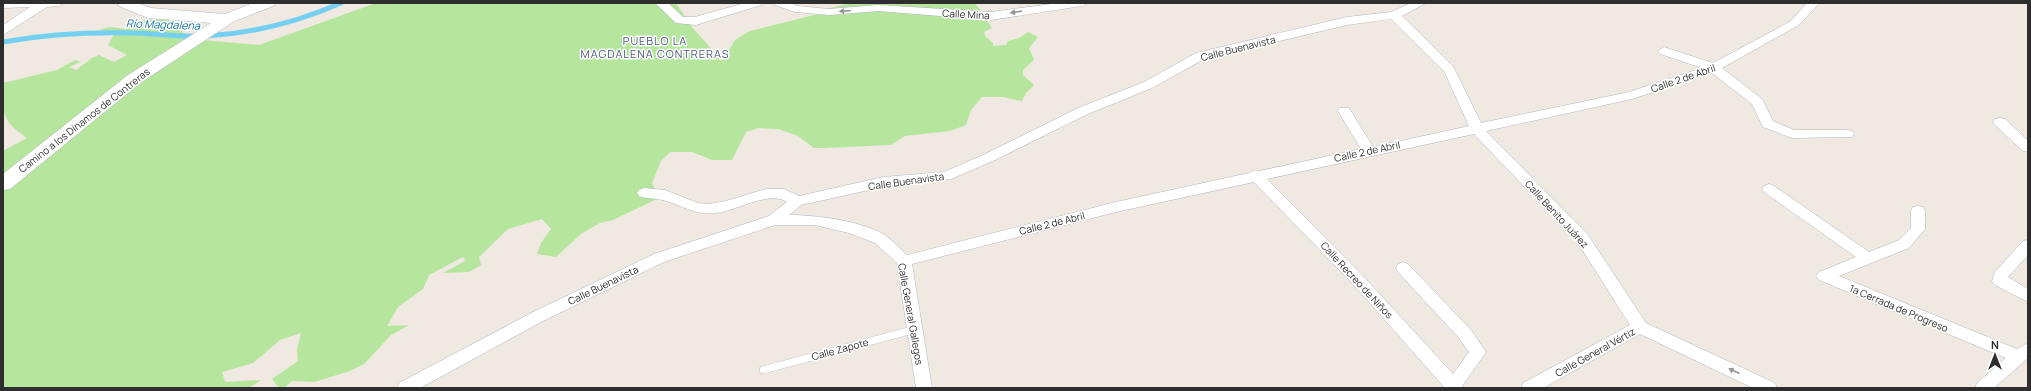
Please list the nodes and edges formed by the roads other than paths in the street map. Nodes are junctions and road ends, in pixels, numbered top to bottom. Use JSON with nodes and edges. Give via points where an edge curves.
{"nodes":[{"id":1,"x":58,"y":3,"type":"edge"},
{"id":2,"x":125,"y":3,"type":"edge"},
{"id":3,"x":267,"y":3,"type":"edge"},
{"id":4,"x":661,"y":3,"type":"edge"},
{"id":5,"x":757,"y":3,"type":"edge"},
{"id":6,"x":779,"y":3,"type":"edge"},
{"id":7,"x":1082,"y":3,"type":"edge"},
{"id":8,"x":1420,"y":3,"type":"edge"},
{"id":9,"x":1813,"y":3,"type":"edge"},
{"id":10,"x":3,"y":5,"type":"edge"},
{"id":11,"x":45,"y":5,"type":"junction"},
{"id":12,"x":1394,"y":15,"type":"junction"},
{"id":13,"x":221,"y":23,"type":"junction"},
{"id":14,"x":3,"y":31,"type":"edge"},
{"id":15,"x":1664,"y":51,"type":"dead end"},
{"id":16,"x":1714,"y":68,"type":"junction"},
{"id":17,"x":1344,"y":111,"type":"dead end"},
{"id":18,"x":2000,"y":122,"type":"dead end"},
{"id":19,"x":1477,"y":129,"type":"junction"},
{"id":20,"x":1847,"y":134,"type":"dead end"},
{"id":21,"x":2028,"y":148,"type":"edge"},
{"id":22,"x":1369,"y":151,"type":"junction"},
{"id":23,"x":1255,"y":175,"type":"junction"},
{"id":24,"x":3,"y":184,"type":"edge"},
{"id":25,"x":1769,"y":189,"type":"dead end"},
{"id":26,"x":644,"y":193,"type":"dead end"},
{"id":27,"x":797,"y":201,"type":"junction"},
{"id":28,"x":1918,"y":211,"type":"dead end"},
{"id":29,"x":774,"y":220,"type":"junction"},
{"id":30,"x":2028,"y":245,"type":"edge"},
{"id":31,"x":1867,"y":258,"type":"junction"},
{"id":32,"x":904,"y":261,"type":"junction"},
{"id":33,"x":1403,"y":268,"type":"dead end"},
{"id":34,"x":2028,"y":296,"type":"edge"},
{"id":35,"x":1640,"y":327,"type":"junction"},
{"id":36,"x":916,"y":328,"type":"junction"},
{"id":37,"x":2023,"y":353,"type":"edge"},
{"id":38,"x":763,"y":370,"type":"dead end"},
{"id":39,"x":1454,"y":387,"type":"edge"},
{"id":40,"x":405,"y":388,"type":"edge"},
{"id":41,"x":924,"y":388,"type":"edge"},
{"id":42,"x":1529,"y":388,"type":"edge"},
{"id":43,"x":1769,"y":388,"type":"edge"},
{"id":44,"x":1983,"y":388,"type":"edge"}],
"edges":[{"from":1,"to":11,"type":"street"},
{"from":2,"to":13,"type":"street","via":[[148,12]]},
{"from":3,"to":13,"type":"street","name":"Camino a los Dínamos de Contreras"},
{"from":4,"to":5,"type":"street","via":[[680,21],[696,21]]},
{"from":7,"to":6,"type":"street","name":"Calle Mina","one_way":true,"via":[[990,16],[878,8],[829,12],[795,9]]},
{"from":8,"to":12,"type":"street","name":"Calle Buenavista"},
{"from":9,"to":16,"type":"street","name":"Calle 2 de Abril","via":[[1795,23]]},
{"from":10,"to":11,"type":"street"},
{"from":11,"to":14,"type":"street","via":[[27,13]]},
{"from":12,"to":19,"type":"street","name":"Calle Benito Juárez","via":[[1449,69]]},
{"from":12,"to":27,"type":"street","name":"Calle Buenavista","via":[[1347,21],[1200,56],[1148,85],[1083,111],[946,176],[883,182]]},
{"from":13,"to":24,"type":"street","name":"Camino a los Dínamos de Contreras","via":[[134,79]]},
{"from":15,"to":16,"type":"street"},
{"from":16,"to":19,"type":"street","name":"Calle 2 de Abril","via":[[1632,95]]},
{"from":16,"to":20,"type":"street","via":[[1757,102],[1768,124],[1792,134]]},
{"from":17,"to":22,"type":"street"},
{"from":18,"to":21,"type":"street"},
{"from":19,"to":22,"type":"street","name":"Calle 2 de Abril"},
{"from":19,"to":35,"type":"street","name":"Calle Benito Juárez","via":[[1583,239]]},
{"from":22,"to":23,"type":"street","name":"Calle 2 de Abril"},
{"from":23,"to":32,"type":"street","name":"Calle 2 de Abril"},
{"from":23,"to":39,"type":"street","name":"Calle Recreo de Niños","via":[[1358,280]]},
{"from":25,"to":31,"type":"street"},
{"from":26,"to":27,"type":"street","via":[[671,197],[707,210],[776,193],[785,194]]},
{"from":27,"to":29,"type":"street","name":"Calle Buenavista"},
{"from":28,"to":31,"type":"street","name":"1a Cerrada de Progreso","via":[[1918,228],[1904,244]]},
{"from":29,"to":32,"type":"street","name":"Calle General Gallegos","via":[[815,220],[852,228],[880,239]]},
{"from":29,"to":40,"type":"street","name":"Calle Buenavista","via":[[659,258],[537,317]]},
{"from":30,"to":34,"type":"street","via":[[2000,276],[2000,281]]},
{"from":31,"to":37,"type":"street","name":"1a Cerrada de Progreso","via":[[1824,276]]},
{"from":32,"to":36,"type":"street","name":"Calle General Gallegos"},
{"from":33,"to":39,"type":"street","via":[[1465,334],[1478,352]]},
{"from":35,"to":42,"type":"street","name":"Calle General Vértiz"},
{"from":43,"to":35,"type":"street","one_way":true},
{"from":36,"to":38,"type":"lane","name":"Calle Zapote"},
{"from":36,"to":41,"type":"street","name":"Calle General Gallegos"},
{"from":37,"to":44,"type":"street"}]}
